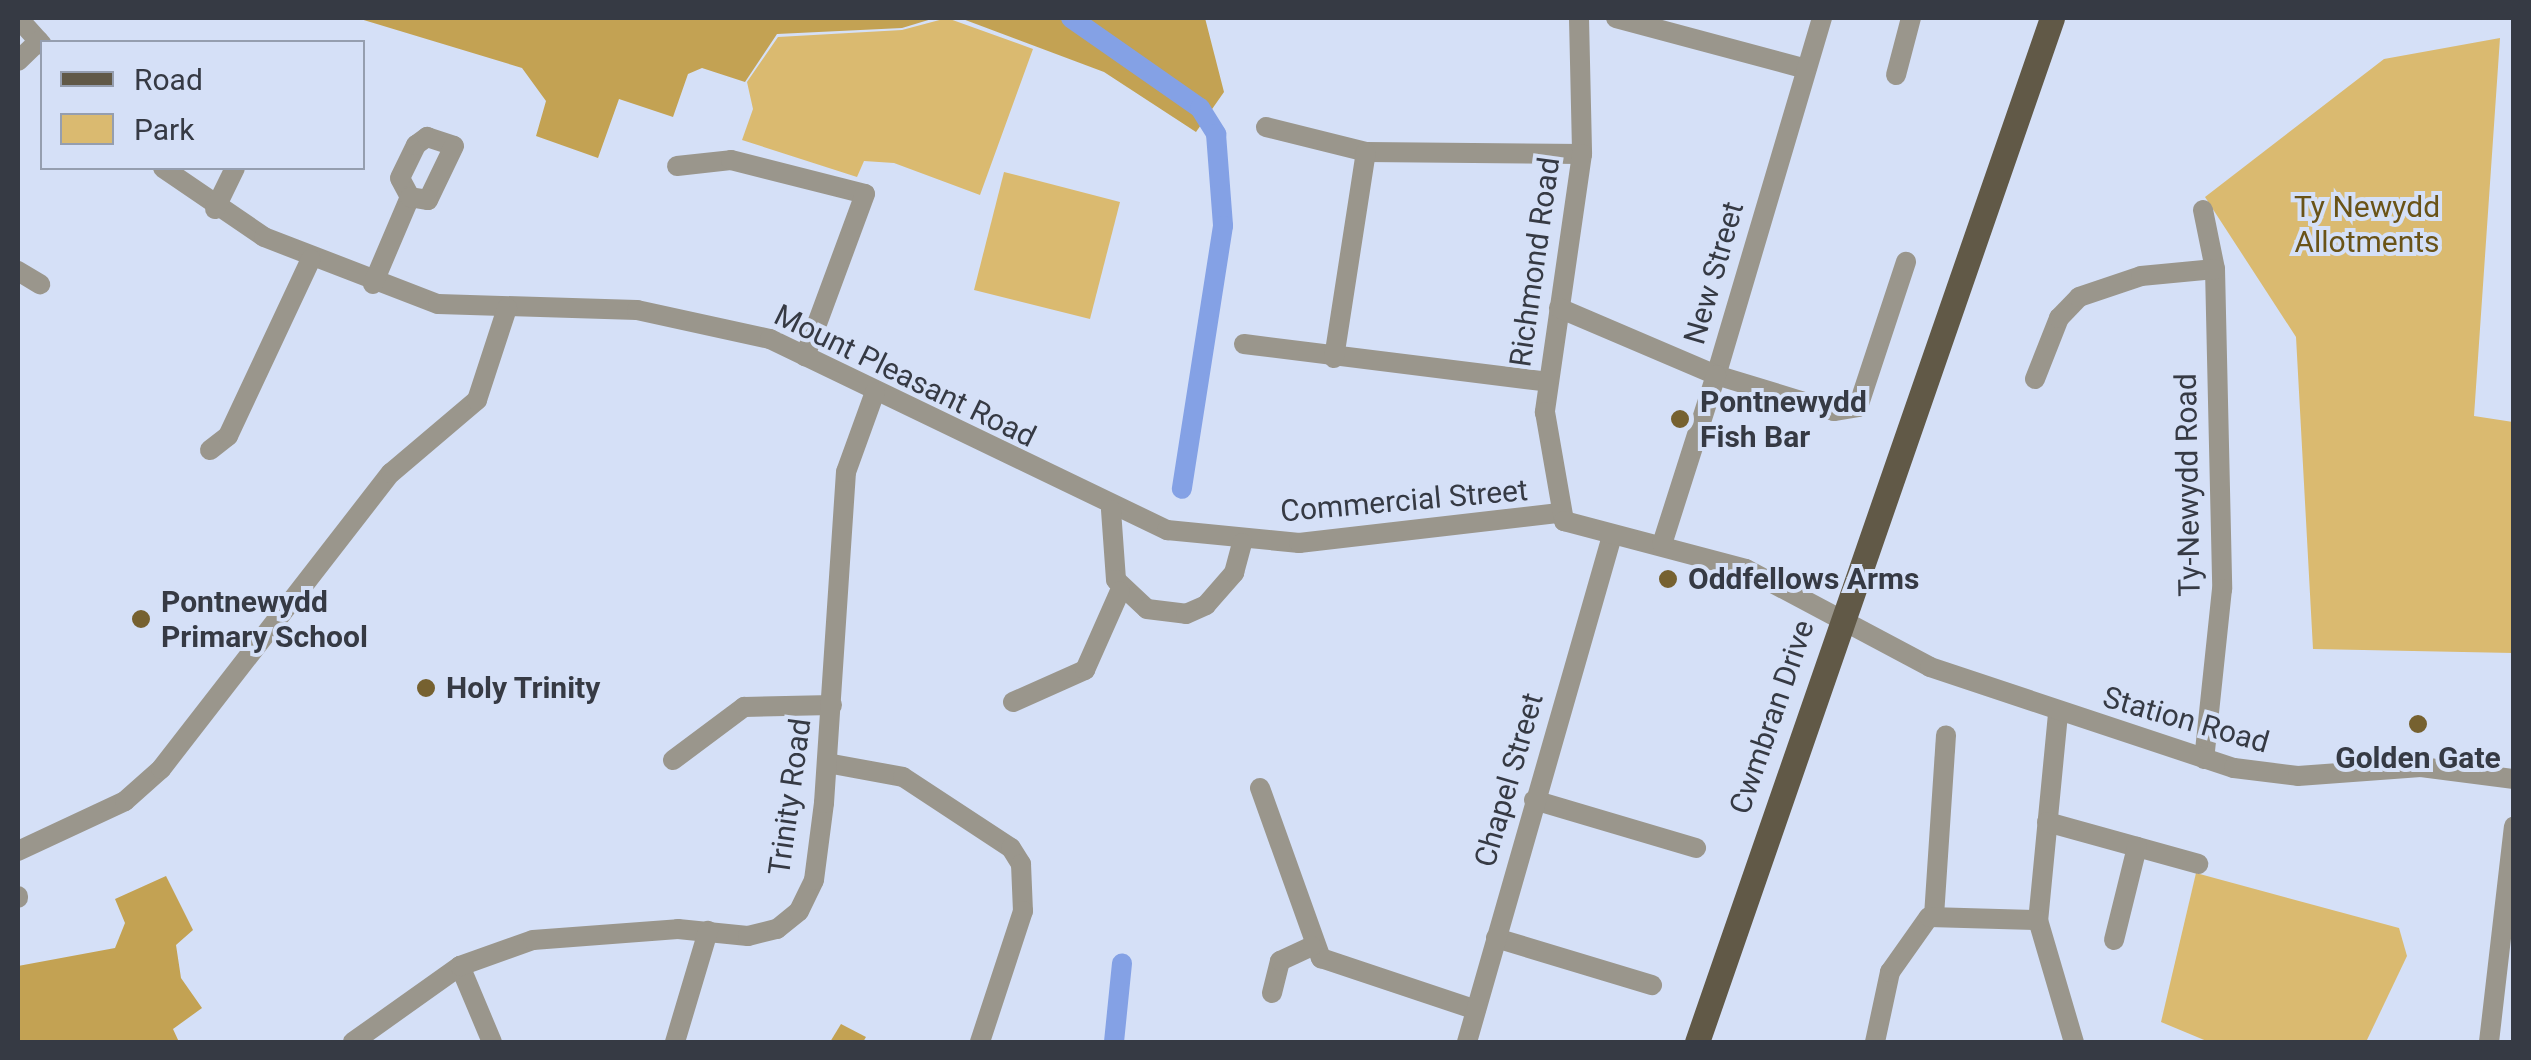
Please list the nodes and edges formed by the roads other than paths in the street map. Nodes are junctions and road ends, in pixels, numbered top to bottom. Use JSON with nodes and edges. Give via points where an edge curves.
{"nodes":[{"id":1,"x":18,"y":18,"type":"edge"},
{"id":2,"x":1579,"y":18,"type":"edge"},
{"id":3,"x":1616,"y":18,"type":"edge"},
{"id":4,"x":1822,"y":18,"type":"edge"},
{"id":5,"x":1912,"y":18,"type":"edge"},
{"id":6,"x":2052,"y":18,"type":"edge"},
{"id":7,"x":40,"y":43,"type":"edge"},
{"id":8,"x":40,"y":45,"type":"edge"},
{"id":9,"x":18,"y":61,"type":"edge"},
{"id":10,"x":1806,"y":70,"type":"junction"},
{"id":11,"x":1896,"y":75,"type":"dead end"},
{"id":12,"x":1266,"y":127,"type":"dead end"},
{"id":13,"x":1366,"y":152,"type":"junction"},
{"id":14,"x":1582,"y":154,"type":"junction"},
{"id":15,"x":677,"y":166,"type":"dead end"},
{"id":16,"x":166,"y":170,"type":"edge"},
{"id":17,"x":234,"y":170,"type":"edge"},
{"id":18,"x":410,"y":196,"type":"dead end"},
{"id":19,"x":215,"y":209,"type":"junction"},
{"id":20,"x":2203,"y":210,"type":"dead end"},
{"id":21,"x":311,"y":258,"type":"junction"},
{"id":22,"x":1906,"y":262,"type":"dead end"},
{"id":23,"x":2215,"y":269,"type":"junction"},
{"id":24,"x":18,"y":271,"type":"edge"},
{"id":25,"x":40,"y":284,"type":"dead end"},
{"id":26,"x":374,"y":284,"type":"junction"},
{"id":27,"x":599,"y":284,"type":"dead end"},
{"id":28,"x":507,"y":308,"type":"junction"},
{"id":29,"x":591,"y":308,"type":"junction"},
{"id":30,"x":1559,"y":308,"type":"junction"},
{"id":31,"x":1244,"y":344,"type":"dead end"},
{"id":32,"x":805,"y":356,"type":"junction"},
{"id":33,"x":1334,"y":358,"type":"junction"},
{"id":34,"x":1716,"y":375,"type":"junction"},
{"id":35,"x":2035,"y":380,"type":"dead end"},
{"id":36,"x":1547,"y":382,"type":"junction"},
{"id":37,"x":875,"y":392,"type":"junction"},
{"id":38,"x":210,"y":450,"type":"dead end"},
{"id":39,"x":1110,"y":510,"type":"junction"},
{"id":40,"x":1559,"y":514,"type":"junction"},
{"id":41,"x":1612,"y":536,"type":"junction"},
{"id":42,"x":1242,"y":543,"type":"junction"},
{"id":43,"x":1662,"y":544,"type":"junction"},
{"id":44,"x":1120,"y":591,"type":"junction"},
{"id":45,"x":1859,"y":632,"type":"joint"},
{"id":46,"x":1013,"y":702,"type":"dead end"},
{"id":47,"x":832,"y":705,"type":"junction"},
{"id":48,"x":2058,"y":714,"type":"junction"},
{"id":49,"x":1946,"y":735,"type":"dead end"},
{"id":50,"x":2204,"y":759,"type":"junction"},
{"id":51,"x":673,"y":760,"type":"dead end"},
{"id":52,"x":827,"y":763,"type":"junction"},
{"id":53,"x":2514,"y":779,"type":"edge"},
{"id":54,"x":1260,"y":788,"type":"dead end"},
{"id":55,"x":1534,"y":800,"type":"junction"},
{"id":56,"x":2047,"y":822,"type":"junction"},
{"id":57,"x":2514,"y":826,"type":"edge"},
{"id":58,"x":2137,"y":847,"type":"junction"},
{"id":59,"x":1696,"y":848,"type":"dead end"},
{"id":60,"x":18,"y":851,"type":"edge"},
{"id":61,"x":2198,"y":864,"type":"dead end"},
{"id":62,"x":1934,"y":916,"type":"junction"},
{"id":63,"x":2038,"y":920,"type":"junction"},
{"id":64,"x":708,"y":931,"type":"junction"},
{"id":65,"x":1496,"y":938,"type":"junction"},
{"id":66,"x":2114,"y":940,"type":"dead end"},
{"id":67,"x":1312,"y":946,"type":"junction"},
{"id":68,"x":460,"y":966,"type":"junction"},
{"id":69,"x":2504,"y":982,"type":"edge"},
{"id":70,"x":1652,"y":985,"type":"dead end"},
{"id":71,"x":1272,"y":993,"type":"dead end"},
{"id":72,"x":1476,"y":1010,"type":"junction"},
{"id":73,"x":353,"y":1042,"type":"edge"},
{"id":74,"x":492,"y":1042,"type":"edge"},
{"id":75,"x":675,"y":1042,"type":"edge"},
{"id":76,"x":980,"y":1042,"type":"edge"},
{"id":77,"x":1467,"y":1042,"type":"edge"},
{"id":78,"x":1697,"y":1042,"type":"edge"},
{"id":79,"x":1875,"y":1042,"type":"edge"},
{"id":80,"x":2074,"y":1042,"type":"edge"},
{"id":81,"x":2489,"y":1042,"type":"edge"}],
"edges":[{"from":1,"to":7,"type":"street"},
{"from":2,"to":14,"type":"street","name":"Richmond Road"},
{"from":3,"to":10,"type":"street"},
{"from":4,"to":10,"type":"street","name":"New Street"},
{"from":5,"to":11,"type":"street"},
{"from":6,"to":78,"type":"main road","name":"Cwmbran Drive"},
{"from":8,"to":9,"type":"street"},
{"from":10,"to":34,"type":"street","name":"New Street"},
{"from":12,"to":13,"type":"street"},
{"from":13,"to":14,"type":"street"},
{"from":13,"to":33,"type":"street"},
{"from":14,"to":30,"type":"street","name":"Richmond Road"},
{"from":15,"to":32,"type":"street","via":[[731,160],[865,194]]},
{"from":16,"to":19,"type":"street","name":"Mount Pleasant Road"},
{"from":17,"to":19,"type":"street"},
{"from":18,"to":26,"type":"street"},
{"from":19,"to":21,"type":"street","name":"Mount Pleasant Road"},
{"from":20,"to":23,"type":"street","name":"Ty-Newydd Road"},
{"from":21,"to":26,"type":"street","name":"Mount Pleasant Road"},
{"from":21,"to":38,"type":"street","via":[[228,436]]},
{"from":22,"to":34,"type":"street","via":[[1862,400],[1851,411]]},
{"from":23,"to":35,"type":"street","via":[[2141,276],[2079,298],[2059,318]]},
{"from":23,"to":50,"type":"street","name":"Ty-Newydd Road","via":[[2222,589]]},
{"from":24,"to":25,"type":"street"},
{"from":26,"to":28,"type":"street","name":"Mount Pleasant Road","via":[[438,304]]},
{"from":27,"to":29,"type":"street"},
{"from":28,"to":29,"type":"street","name":"Mount Pleasant Road"},
{"from":28,"to":60,"type":"street","via":[[477,400],[391,473],[161,768],[125,801]]},
{"from":29,"to":32,"type":"street","name":"Mount Pleasant Road","via":[[695,317]]},
{"from":30,"to":34,"type":"street"},
{"from":30,"to":36,"type":"street","name":"Richmond Road"},
{"from":31,"to":33,"type":"street"},
{"from":32,"to":37,"type":"street","name":"Mount Pleasant Road"},
{"from":33,"to":36,"type":"street"},
{"from":34,"to":43,"type":"street","name":"New Street"},
{"from":36,"to":40,"type":"street","name":"Richmond Road"},
{"from":37,"to":39,"type":"street","name":"Mount Pleasant Road"},
{"from":37,"to":47,"type":"street","name":"Trinity Road","via":[[846,472]]},
{"from":39,"to":42,"type":"street","name":"Commercial Street"},
{"from":39,"to":44,"type":"street"},
{"from":40,"to":41,"type":"street","name":"Commercial Street"},
{"from":40,"to":42,"type":"street","name":"Commercial Street"},
{"from":41,"to":43,"type":"street","name":"Commercial Street"},
{"from":41,"to":55,"type":"street","name":"Chapel Street"},
{"from":42,"to":44,"type":"street","via":[[1234,573],[1196,611],[1147,609]]},
{"from":43,"to":45,"type":"street","name":"Commercial Street","via":[[1746,570]]},
{"from":44,"to":46,"type":"street","via":[[1086,670]]},
{"from":45,"to":48,"type":"street","name":"Station Road"},
{"from":47,"to":51,"type":"street","via":[[744,707]]},
{"from":47,"to":52,"type":"street","name":"Trinity Road"},
{"from":48,"to":50,"type":"street","name":"Station Road"},
{"from":48,"to":56,"type":"street"},
{"from":49,"to":62,"type":"street"},
{"from":50,"to":53,"type":"street","name":"Station Road","via":[[2274,776],[2421,768]]},
{"from":52,"to":64,"type":"street","name":"Trinity Road","via":[[814,880],[798,910],[777,930]]},
{"from":52,"to":76,"type":"street","via":[[904,777],[1011,848],[1021,864],[1023,910]]},
{"from":54,"to":67,"type":"street"},
{"from":55,"to":59,"type":"street"},
{"from":55,"to":65,"type":"street","name":"Chapel Street"},
{"from":56,"to":58,"type":"street"},
{"from":56,"to":63,"type":"street"},
{"from":57,"to":69,"type":"street"},
{"from":58,"to":61,"type":"street"},
{"from":58,"to":66,"type":"street"},
{"from":62,"to":63,"type":"street"},
{"from":62,"to":79,"type":"street","via":[[1883,990]]},
{"from":63,"to":80,"type":"street"},
{"from":64,"to":68,"type":"street","name":"Trinity Road","via":[[534,940]]},
{"from":64,"to":75,"type":"street"},
{"from":65,"to":70,"type":"street"},
{"from":65,"to":72,"type":"street","name":"Chapel Street"},
{"from":67,"to":71,"type":"street","via":[[1280,961]]},
{"from":67,"to":72,"type":"street","via":[[1337,968]]},
{"from":68,"to":73,"type":"street","name":"Trinity Road"},
{"from":68,"to":74,"type":"street"},
{"from":69,"to":81,"type":"street"},
{"from":72,"to":77,"type":"street","name":"Chapel Street"}]}
